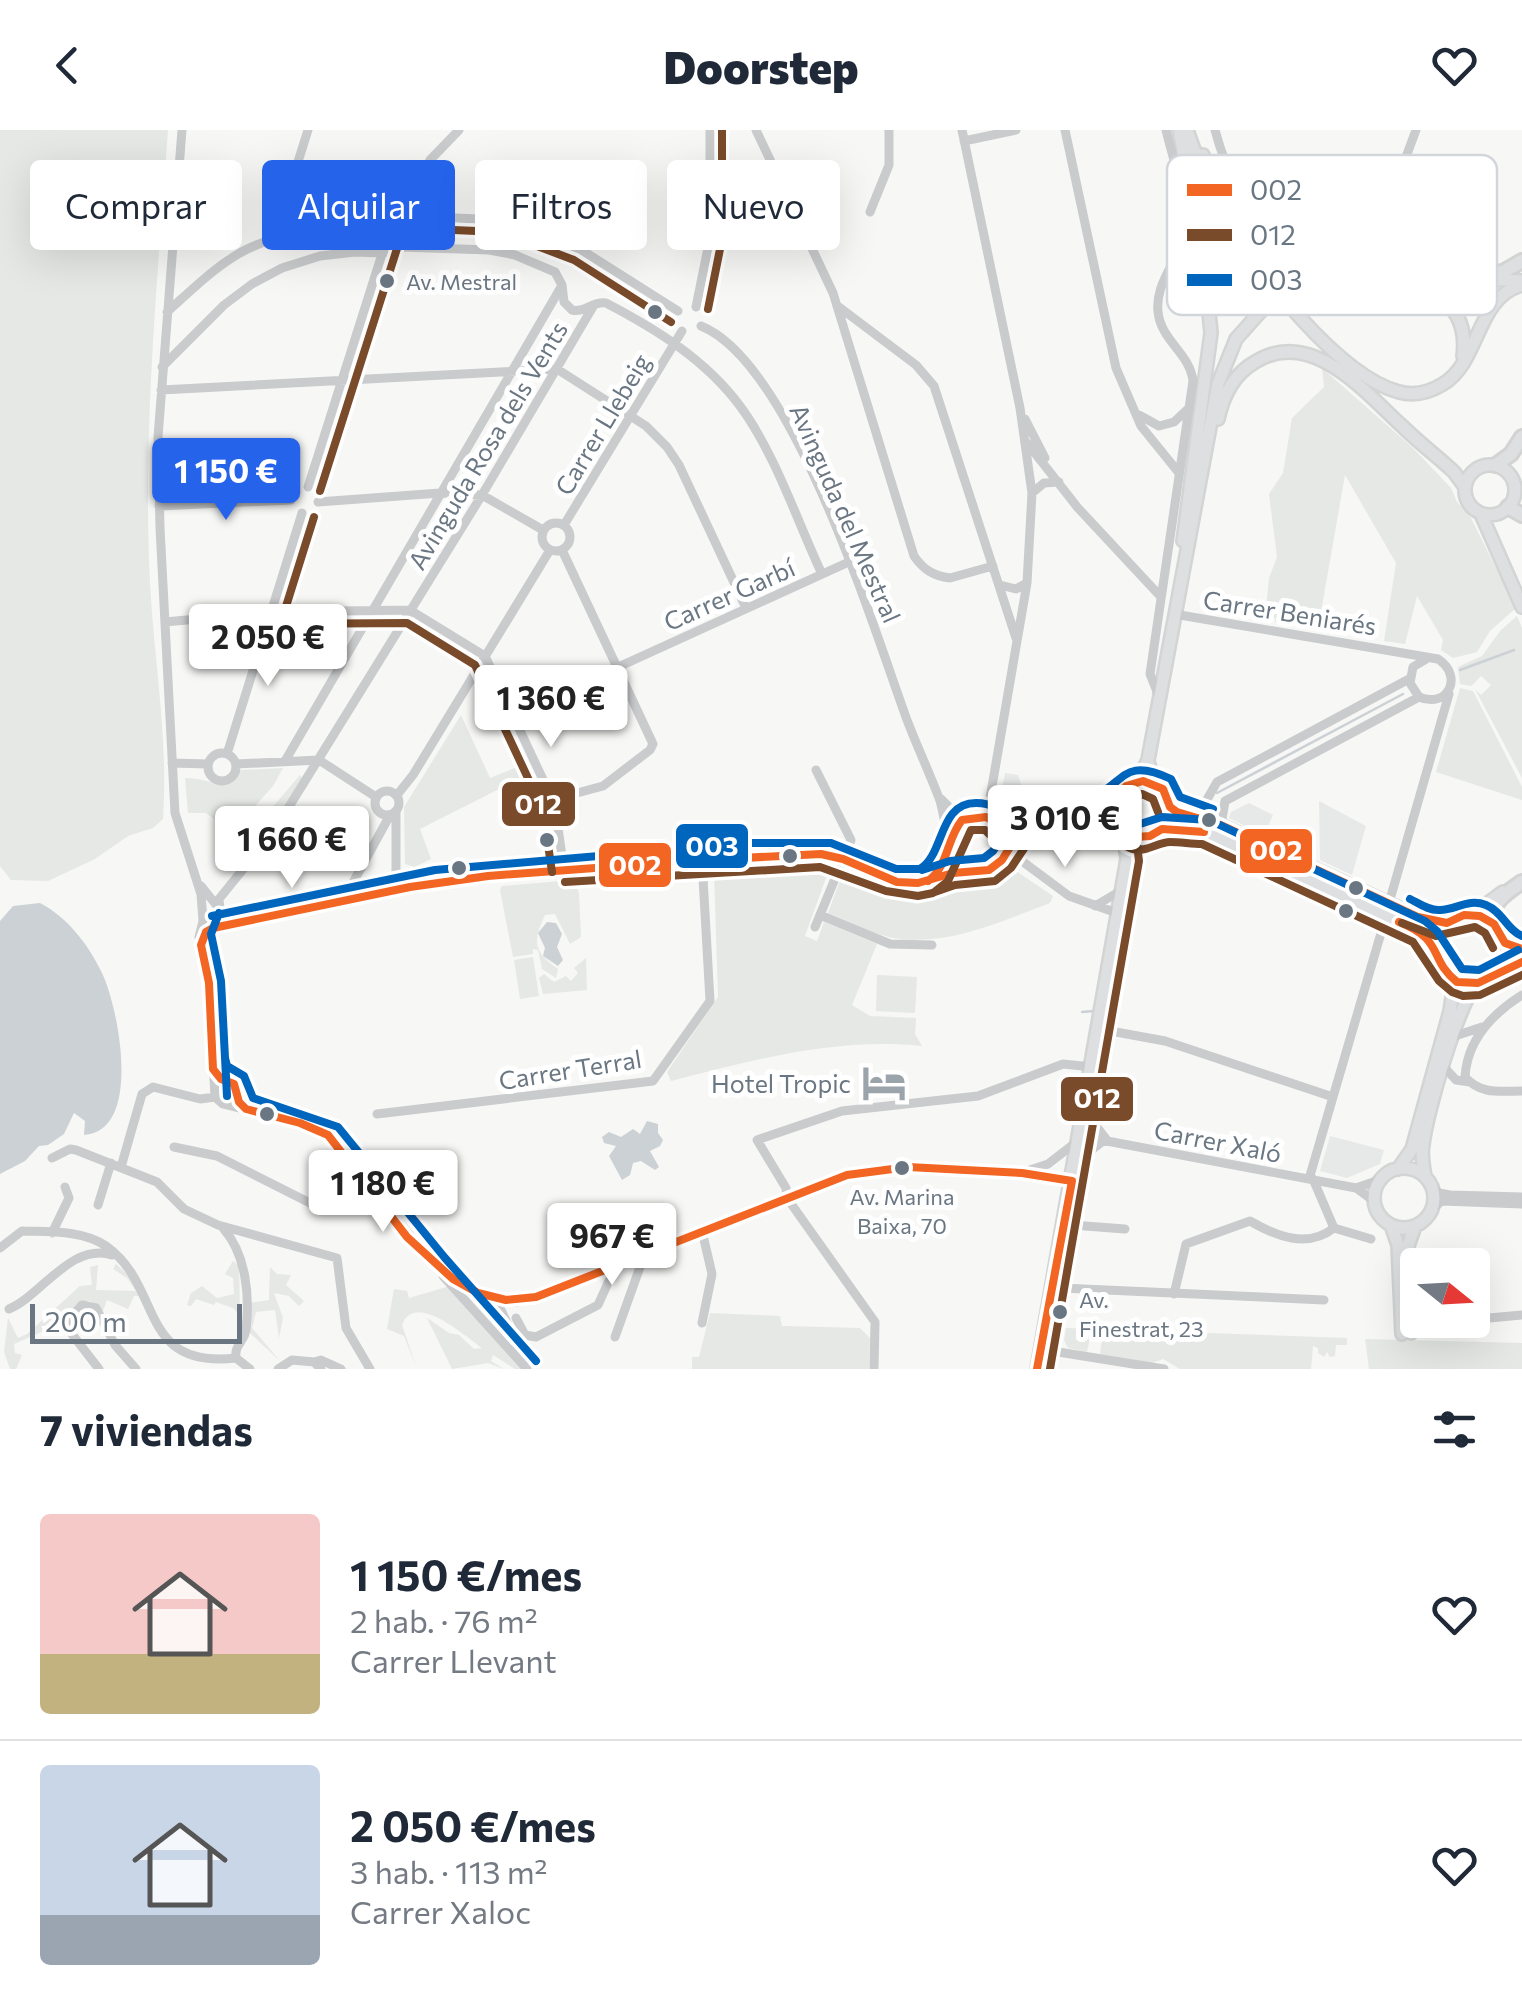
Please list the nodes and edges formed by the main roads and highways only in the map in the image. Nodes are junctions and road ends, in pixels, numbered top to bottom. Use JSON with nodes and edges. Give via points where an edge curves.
{"nodes":[{"id":1,"x":1179,"y":130,"type":"edge"},
{"id":2,"x":1190,"y":130,"type":"edge"},
{"id":3,"x":1184,"y":155,"type":"edge"},
{"id":4,"x":1198,"y":155,"type":"edge"},
{"id":5,"x":1203,"y":155,"type":"edge"},
{"id":6,"x":1522,"y":261,"type":"edge"},
{"id":7,"x":1497,"y":273,"type":"edge"},
{"id":8,"x":1497,"y":281,"type":"edge"},
{"id":9,"x":1522,"y":283,"type":"edge"},
{"id":10,"x":1497,"y":301,"type":"edge"},
{"id":11,"x":1210,"y":315,"type":"edge"},
{"id":12,"x":1258,"y":315,"type":"edge"},
{"id":13,"x":1292,"y":315,"type":"edge"},
{"id":14,"x":1302,"y":315,"type":"edge"},
{"id":15,"x":1456,"y":315,"type":"edge"},
{"id":16,"x":1487,"y":315,"type":"edge"},
{"id":17,"x":1462,"y":362,"type":"junction"},
{"id":18,"x":1369,"y":396,"type":"junction"},
{"id":19,"x":1522,"y":437,"type":"edge"},
{"id":20,"x":1496,"y":465,"type":"junction"},
{"id":21,"x":1465,"y":487,"type":"junction"},
{"id":22,"x":1508,"y":507,"type":"junction"},
{"id":23,"x":1481,"y":514,"type":"junction"},
{"id":24,"x":1522,"y":515,"type":"edge"},
{"id":25,"x":1195,"y":516,"type":"junction"},
{"id":26,"x":1522,"y":607,"type":"edge"},
{"id":27,"x":1176,"y":608,"type":"junction"},
{"id":28,"x":1148,"y":760,"type":"junction"},
{"id":29,"x":1138,"y":781,"type":"junction"},
{"id":30,"x":1154,"y":784,"type":"junction"},
{"id":31,"x":1170,"y":807,"type":"junction"},
{"id":32,"x":1120,"y":825,"type":"junction"},
{"id":33,"x":1162,"y":829,"type":"junction"},
{"id":34,"x":1146,"y":837,"type":"junction"},
{"id":35,"x":1522,"y":880,"type":"edge"},
{"id":36,"x":1388,"y":909,"type":"junction"},
{"id":37,"x":1472,"y":915,"type":"junction"},
{"id":38,"x":1449,"y":922,"type":"junction"},
{"id":39,"x":1494,"y":924,"type":"junction"},
{"id":40,"x":1504,"y":943,"type":"junction"},
{"id":41,"x":1522,"y":950,"type":"edge"},
{"id":42,"x":1437,"y":953,"type":"junction"},
{"id":43,"x":1522,"y":962,"type":"edge"},
{"id":44,"x":1497,"y":971,"type":"junction"},
{"id":45,"x":1449,"y":976,"type":"junction"},
{"id":46,"x":1478,"y":983,"type":"junction"},
{"id":47,"x":1090,"y":1138,"type":"junction"},
{"id":48,"x":1398,"y":1168,"type":"junction"},
{"id":49,"x":1428,"y":1182,"type":"junction"},
{"id":50,"x":1392,"y":1225,"type":"junction"},
{"id":51,"x":1415,"y":1226,"type":"junction"},
{"id":52,"x":1049,"y":1342,"type":"junction"},
{"id":53,"x":1037,"y":1369,"type":"edge"},
{"id":54,"x":1048,"y":1369,"type":"edge"}],
"edges":[{"from":1,"to":3,"type":"main road"},
{"from":2,"to":4,"type":"main road"},
{"from":2,"to":5,"type":"main road"},
{"from":6,"to":7,"type":"highway"},
{"from":8,"to":9,"type":"main road"},
{"from":9,"to":10,"type":"main road"},
{"from":11,"to":27,"type":"main road"},
{"from":12,"to":25,"type":"main road","bridge":true,"via":[[1224,364]]},
{"from":13,"to":18,"type":"main road"},
{"from":14,"to":17,"type":"main road","via":[[1348,362],[1401,392],[1426,392],[1449,380]]},
{"from":15,"to":17,"type":"main road"},
{"from":16,"to":17,"type":"main road"},
{"from":18,"to":21,"type":"main road"},
{"from":18,"to":25,"type":"main road","via":[[1314,356],[1287,352],[1252,363],[1232,382],[1220,408]]},
{"from":19,"to":20,"type":"highway"},
{"from":20,"to":21,"type":"main road","via":[[1477,468]]},
{"from":20,"to":22,"type":"main road","via":[[1514,483]]},
{"from":21,"to":23,"type":"main road","via":[[1467,501]]},
{"from":22,"to":23,"type":"main road"},
{"from":22,"to":24,"type":"highway"},
{"from":23,"to":26,"type":"main road"},
{"from":25,"to":27,"type":"main road"},
{"from":27,"to":28,"type":"main road"},
{"from":28,"to":29,"type":"main road"},
{"from":28,"to":30,"type":"main road"},
{"from":29,"to":30,"type":"main road"},
{"from":29,"to":32,"type":"main road","via":[[1116,800]]},
{"from":30,"to":31,"type":"main road"},
{"from":31,"to":33,"type":"main road"},
{"from":31,"to":36,"type":"main road"},
{"from":32,"to":34,"type":"main road"},
{"from":32,"to":47,"type":"main road","via":[[1127,860],[1092,1067]]},
{"from":33,"to":34,"type":"main road"},
{"from":33,"to":36,"type":"main road","via":[[1216,836]]},
{"from":34,"to":47,"type":"main road","via":[[1134,857]]},
{"from":35,"to":37,"type":"main road"},
{"from":35,"to":39,"type":"highway","via":[[1497,901]]},
{"from":36,"to":38,"type":"main road"},
{"from":36,"to":42,"type":"main road","via":[[1432,940]]},
{"from":37,"to":38,"type":"main road"},
{"from":37,"to":39,"type":"main road"},
{"from":38,"to":42,"type":"main road"},
{"from":39,"to":40,"type":"main road"},
{"from":40,"to":41,"type":"main road"},
{"from":40,"to":44,"type":"main road"},
{"from":42,"to":45,"type":"main road"},
{"from":43,"to":44,"type":"main road"},
{"from":44,"to":46,"type":"main road"},
{"from":45,"to":46,"type":"main road"},
{"from":45,"to":48,"type":"main road","via":[[1450,1011],[1412,1150]]},
{"from":46,"to":49,"type":"main road","via":[[1458,1013],[1424,1138]]},
{"from":47,"to":52,"type":"main road"},
{"from":47,"to":52,"type":"main road","via":[[1072,1181]]},
{"from":48,"to":49,"type":"main road","via":[[1412,1169]]},
{"from":48,"to":50,"type":"main road","via":[[1382,1178],[1375,1202]]},
{"from":49,"to":51,"type":"main road","via":[[1432,1209]]},
{"from":50,"to":51,"type":"main road"},
{"from":50,"to":51,"type":"main road","via":[[1407,1333],[1408,1246]]},
{"from":52,"to":53,"type":"main road"},
{"from":52,"to":54,"type":"main road"}]}
